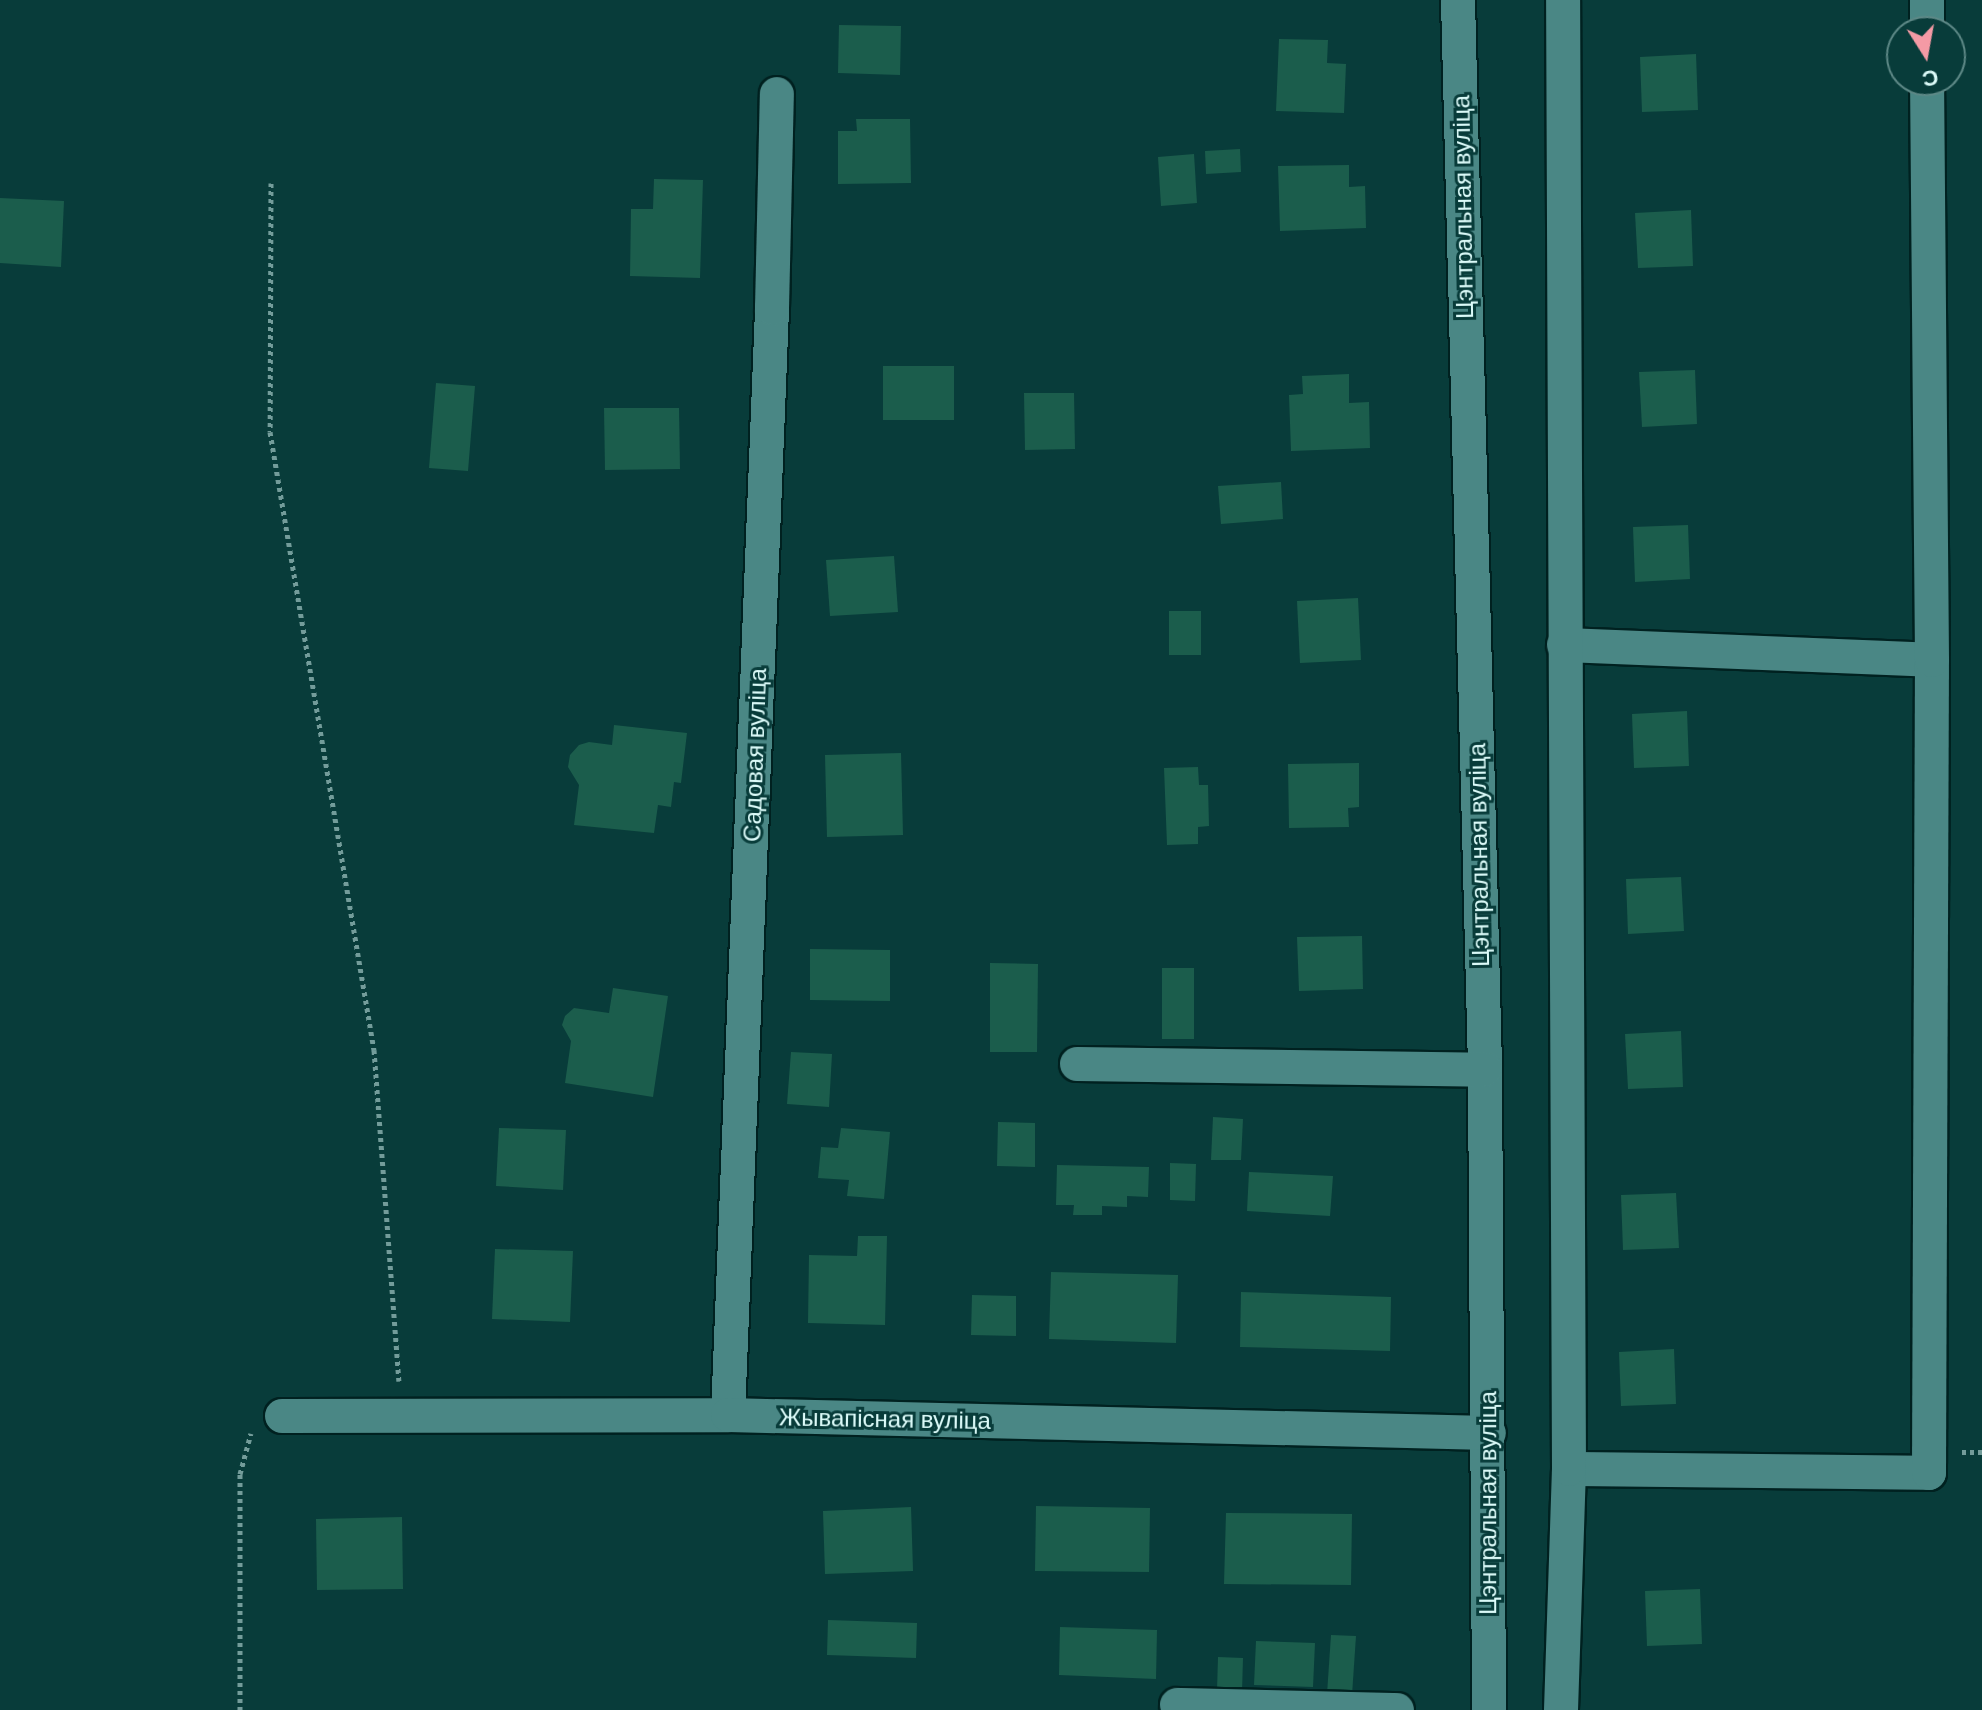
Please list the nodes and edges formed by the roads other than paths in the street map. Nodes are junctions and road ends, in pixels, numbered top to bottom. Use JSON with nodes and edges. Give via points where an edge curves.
{"nodes":[{"id":1,"x":1458,"y":0,"type":"edge"},
{"id":2,"x":1563,"y":0,"type":"edge"},
{"id":3,"x":777,"y":94,"type":"dead end"},
{"id":4,"x":1927,"y":96,"type":"edge"},
{"id":5,"x":1564,"y":645,"type":"junction"},
{"id":6,"x":1932,"y":660,"type":"junction"},
{"id":7,"x":1077,"y":1064,"type":"dead end"},
{"id":8,"x":1485,"y":1070,"type":"junction"},
{"id":9,"x":728,"y":1415,"type":"junction"},
{"id":10,"x":282,"y":1416,"type":"road end"},
{"id":11,"x":1489,"y":1433,"type":"junction"},
{"id":12,"x":1569,"y":1469,"type":"junction"},
{"id":13,"x":1177,"y":1705,"type":"dead end"},
{"id":14,"x":1397,"y":1710,"type":"edge"},
{"id":15,"x":1489,"y":1710,"type":"edge"},
{"id":16,"x":1561,"y":1710,"type":"edge"}],
"edges":[{"from":1,"to":8,"type":"street","name":"Цэнтральная вуліца"},
{"from":2,"to":5,"type":"street"},
{"from":3,"to":9,"type":"street","name":"Садовая вуліца"},
{"from":4,"to":6,"type":"street"},
{"from":5,"to":6,"type":"street"},
{"from":5,"to":12,"type":"street"},
{"from":6,"to":12,"type":"street","via":[[1929,1473]]},
{"from":7,"to":8,"type":"street"},
{"from":8,"to":11,"type":"street","name":"Цэнтральная вуліца"},
{"from":9,"to":10,"type":"street","name":"Жывапісная вуліца"},
{"from":9,"to":11,"type":"street","name":"Жывапісная вуліца"},
{"from":11,"to":15,"type":"street","name":"Цэнтральная вуліца"},
{"from":12,"to":16,"type":"street"},
{"from":13,"to":14,"type":"street"}]}
